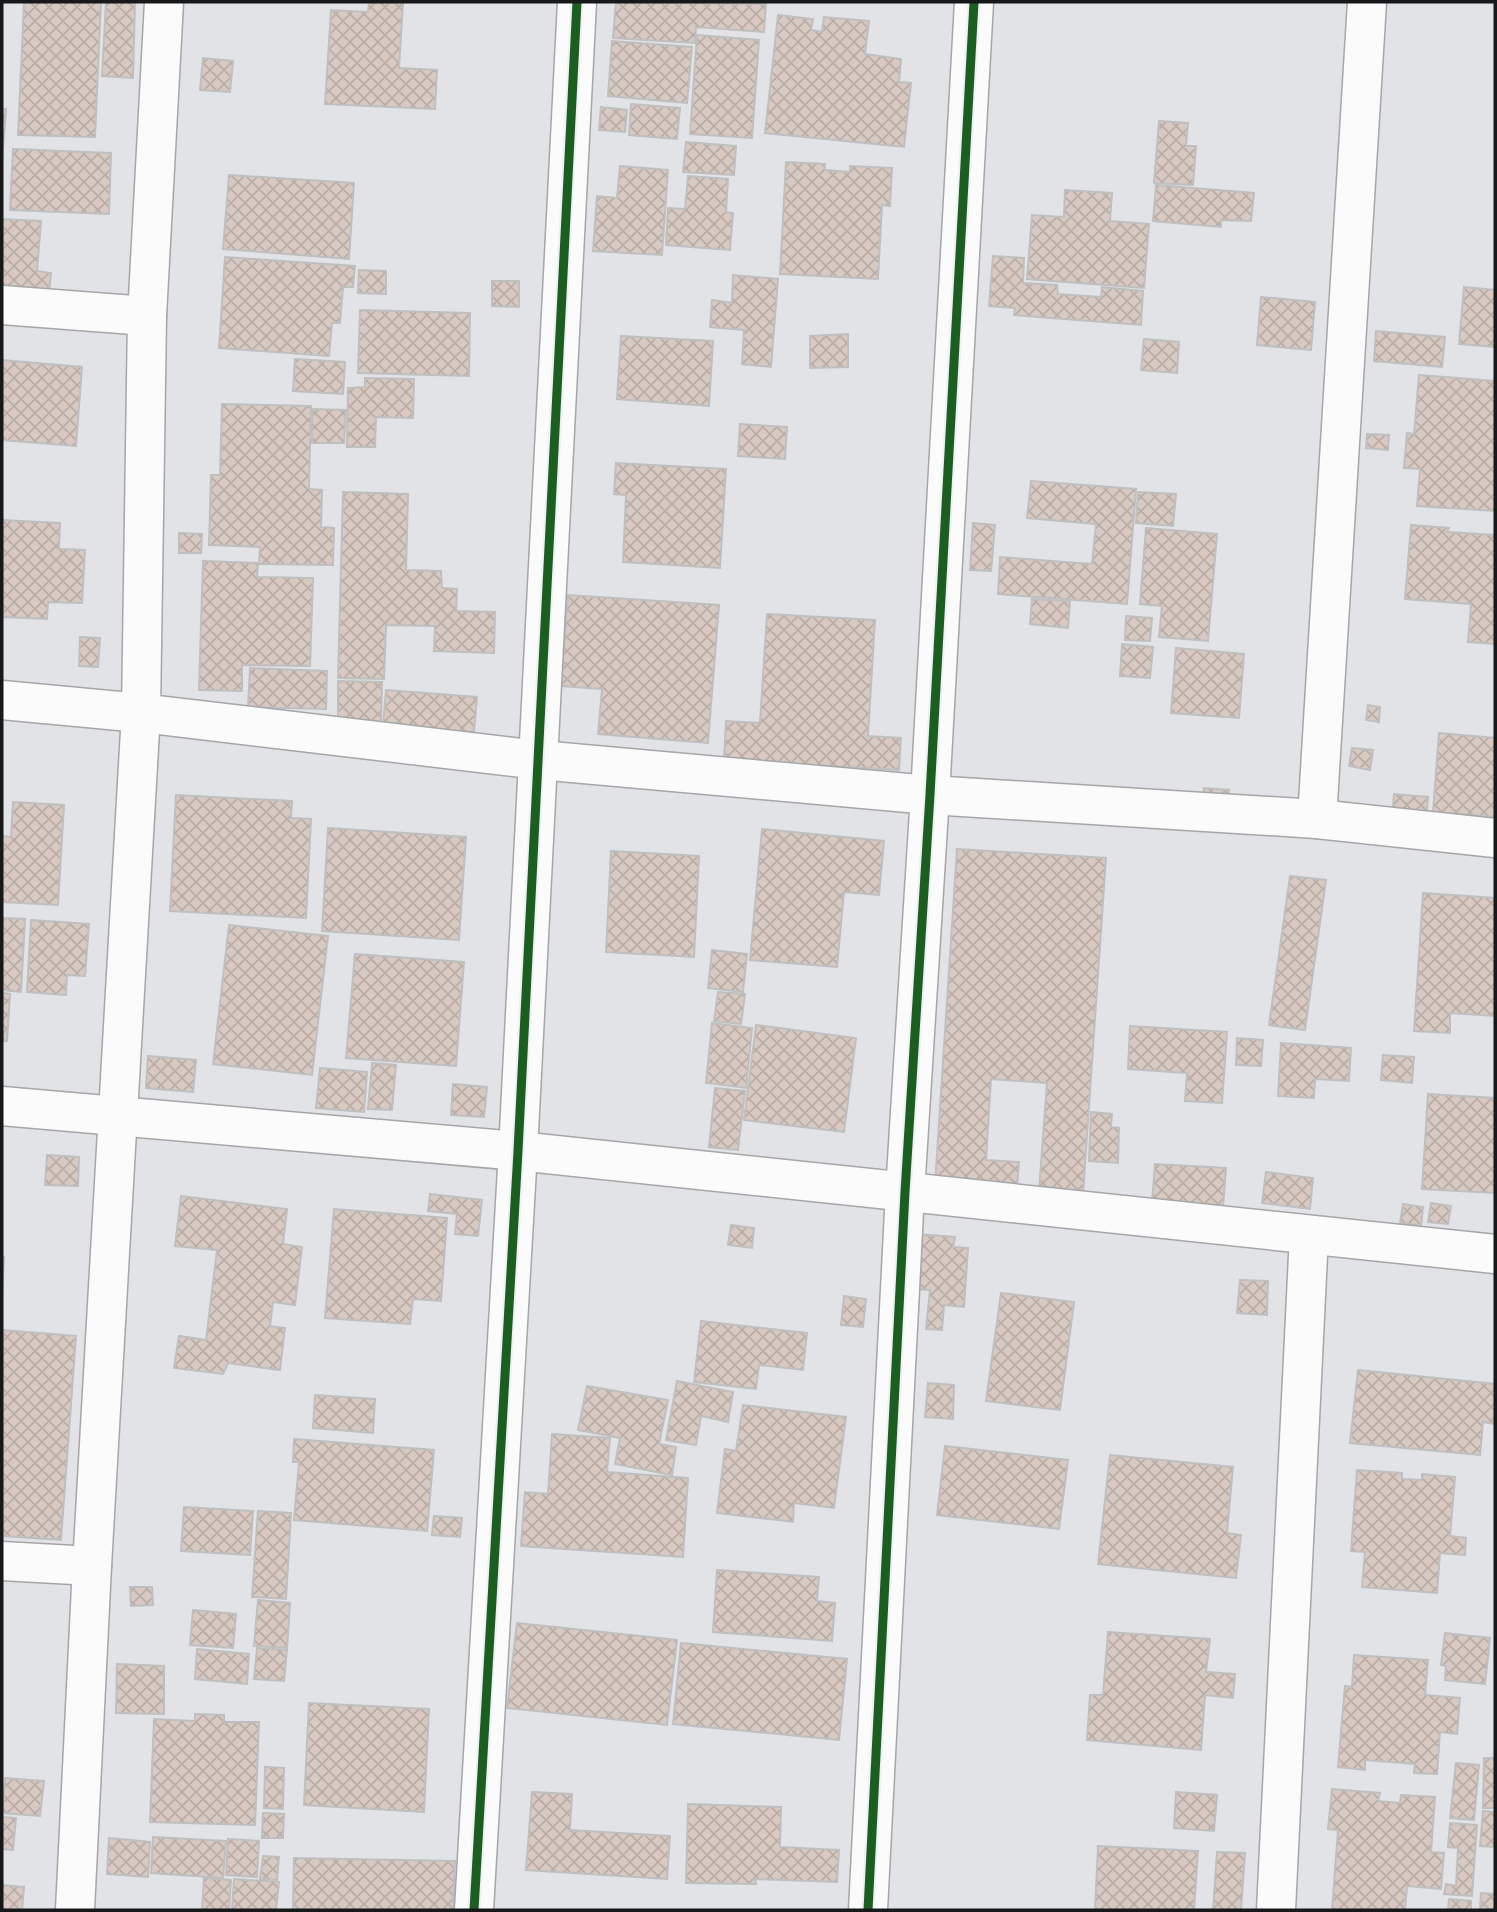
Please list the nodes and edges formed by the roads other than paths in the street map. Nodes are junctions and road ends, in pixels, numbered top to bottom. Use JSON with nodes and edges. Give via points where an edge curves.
{"nodes":[{"id":1,"x":164,"y":2,"type":"edge"},
{"id":2,"x":577,"y":2,"type":"edge"},
{"id":3,"x":974,"y":2,"type":"edge"},
{"id":4,"x":1367,"y":2,"type":"edge"},
{"id":5,"x":2,"y":305,"type":"edge"},
{"id":6,"x":147,"y":316,"type":"junction"},
{"id":7,"x":2,"y":700,"type":"edge"},
{"id":8,"x":141,"y":713,"type":"junction"},
{"id":9,"x":539,"y":760,"type":"junction"},
{"id":10,"x":930,"y":795,"type":"junction"},
{"id":11,"x":1317,"y":819,"type":"junction"},
{"id":12,"x":1495,"y":838,"type":"edge"},
{"id":13,"x":2,"y":1106,"type":"edge"},
{"id":14,"x":118,"y":1115,"type":"junction"},
{"id":15,"x":518,"y":1151,"type":"junction"},
{"id":16,"x":905,"y":1192,"type":"junction"},
{"id":17,"x":1309,"y":1235,"type":"junction"},
{"id":18,"x":1495,"y":1254,"type":"edge"},
{"id":19,"x":2,"y":1561,"type":"edge"},
{"id":20,"x":92,"y":1566,"type":"junction"},
{"id":21,"x":75,"y":1910,"type":"edge"},
{"id":22,"x":474,"y":1910,"type":"edge"},
{"id":23,"x":867,"y":1910,"type":"edge"},
{"id":24,"x":1276,"y":1910,"type":"edge"}],
"edges":[{"from":1,"to":6,"type":"street"},
{"from":2,"to":9,"type":"street"},
{"from":3,"to":10,"type":"street"},
{"from":4,"to":11,"type":"street"},
{"from":5,"to":6,"type":"street"},
{"from":6,"to":8,"type":"street"},
{"from":7,"to":8,"type":"street"},
{"from":8,"to":9,"type":"street"},
{"from":8,"to":14,"type":"street"},
{"from":9,"to":10,"type":"street"},
{"from":9,"to":15,"type":"street"},
{"from":10,"to":11,"type":"street"},
{"from":10,"to":16,"type":"street"},
{"from":11,"to":12,"type":"street"},
{"from":13,"to":14,"type":"street"},
{"from":14,"to":15,"type":"street"},
{"from":14,"to":20,"type":"street"},
{"from":15,"to":16,"type":"street"},
{"from":15,"to":22,"type":"street"},
{"from":16,"to":17,"type":"street"},
{"from":16,"to":23,"type":"street"},
{"from":17,"to":18,"type":"street"},
{"from":17,"to":24,"type":"street"},
{"from":19,"to":20,"type":"street"},
{"from":20,"to":21,"type":"street"}]}
